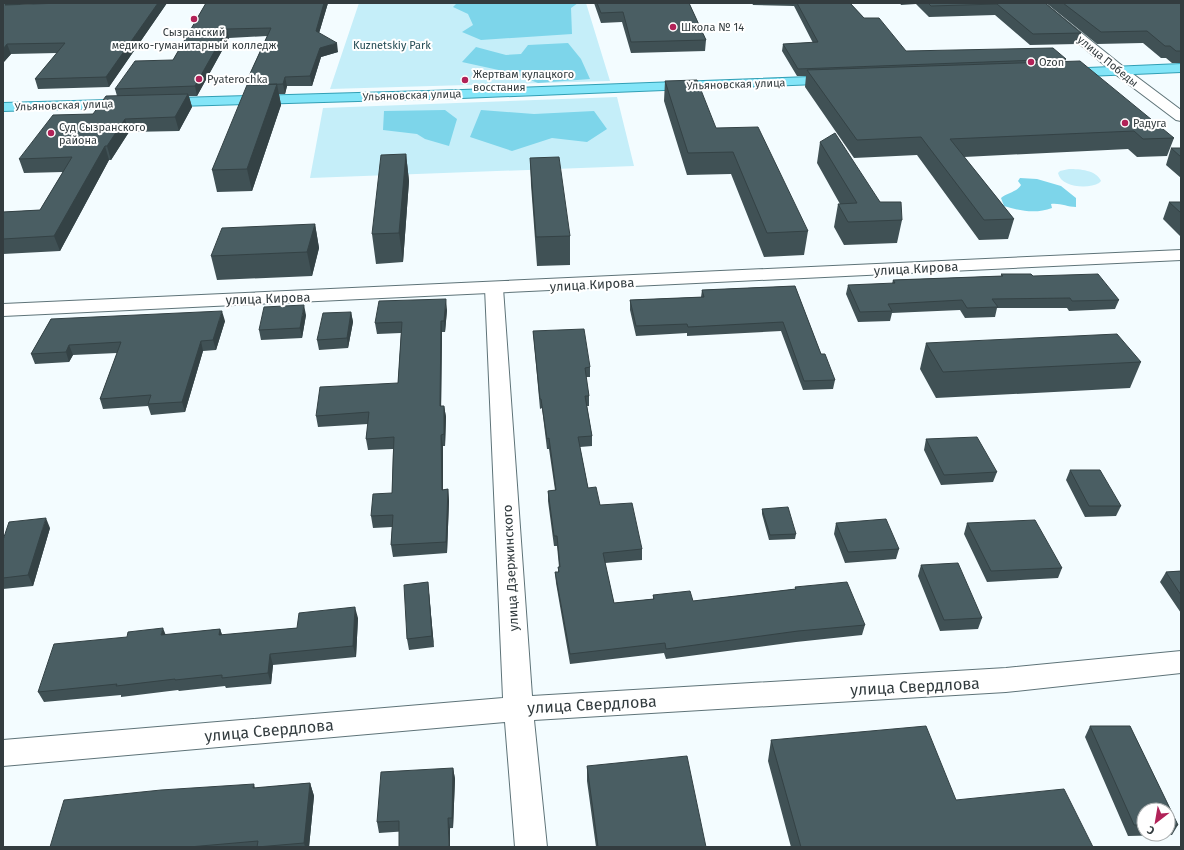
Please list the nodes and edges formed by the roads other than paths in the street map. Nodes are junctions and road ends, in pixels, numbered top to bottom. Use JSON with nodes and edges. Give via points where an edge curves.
{"nodes":[{"id":1,"x":1037,"y":3,"type":"edge"},
{"id":2,"x":1181,"y":68,"type":"edge"},
{"id":3,"x":1120,"y":71,"type":"junction"},
{"id":4,"x":1050,"y":73,"type":"edge"},
{"id":5,"x":848,"y":80,"type":"edge"},
{"id":6,"x":3,"y":107,"type":"edge"},
{"id":7,"x":1181,"y":117,"type":"edge"},
{"id":8,"x":1181,"y":256,"type":"edge"},
{"id":9,"x":494,"y":288,"type":"junction"},
{"id":10,"x":3,"y":310,"type":"edge"},
{"id":11,"x":1181,"y":662,"type":"edge"},
{"id":12,"x":518,"y":709,"type":"junction"},
{"id":13,"x":3,"y":753,"type":"edge"},
{"id":14,"x":531,"y":847,"type":"edge"}],
"edges":[{"from":1,"to":3,"type":"street","name":"улица Победы"},
{"from":2,"to":3,"type":"main road"},
{"from":3,"to":4,"type":"main road"},
{"from":3,"to":7,"type":"street","name":"улица Победы"},
{"from":5,"to":6,"type":"main road","name":"Ульяновская улица"},
{"from":8,"to":9,"type":"street","name":"улица Кирова"},
{"from":9,"to":10,"type":"street","name":"улица Кирова"},
{"from":9,"to":12,"type":"street","name":"улица Дзержинского"},
{"from":11,"to":12,"type":"street","name":"улица Свердлова","via":[[1006,680]]},
{"from":12,"to":13,"type":"street","name":"улица Свердлова"},
{"from":12,"to":14,"type":"street","name":"улица Дзержинского"}]}
